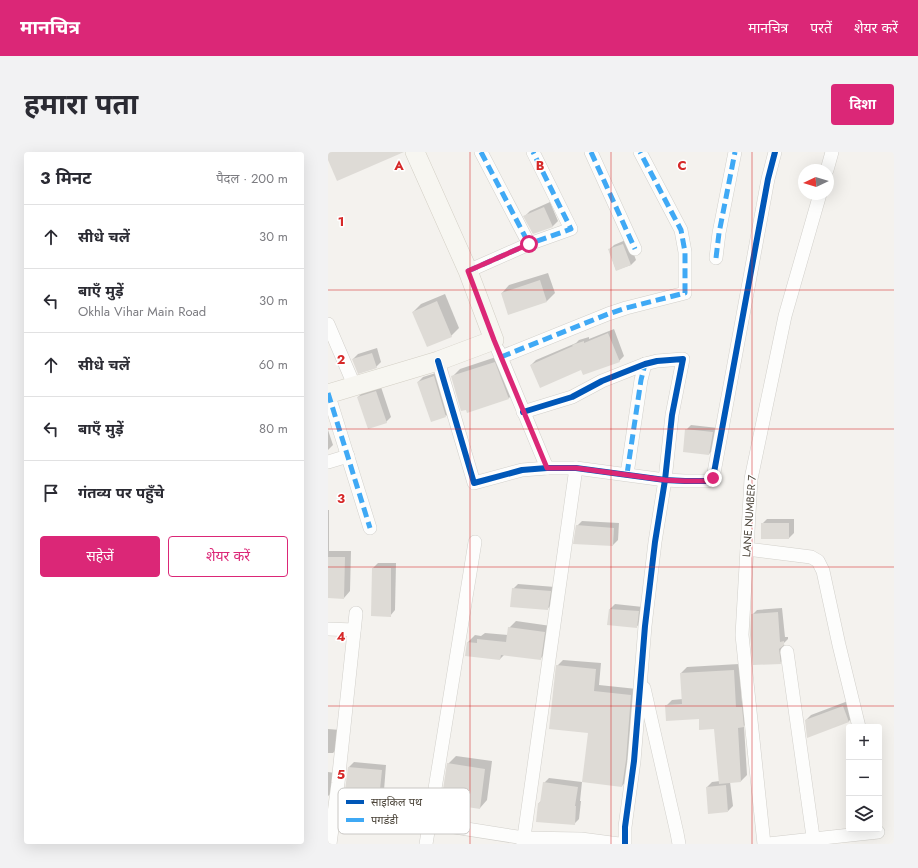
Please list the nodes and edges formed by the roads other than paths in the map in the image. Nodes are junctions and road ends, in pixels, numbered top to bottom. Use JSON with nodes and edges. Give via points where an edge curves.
{"nodes":[{"id":1,"x":415,"y":152,"type":"edge"},
{"id":2,"x":481,"y":152,"type":"edge"},
{"id":3,"x":533,"y":152,"type":"edge"},
{"id":4,"x":591,"y":152,"type":"edge"},
{"id":5,"x":640,"y":152,"type":"edge"},
{"id":6,"x":735,"y":152,"type":"edge"},
{"id":7,"x":775,"y":152,"type":"edge"},
{"id":8,"x":832,"y":152,"type":"edge"},
{"id":9,"x":829,"y":164,"type":"edge"},
{"id":10,"x":818,"y":200,"type":"edge"},
{"id":11,"x":529,"y":244,"type":"junction"},
{"id":12,"x":635,"y":249,"type":"dead end"},
{"id":13,"x":716,"y":258,"type":"dead end"},
{"id":14,"x":468,"y":271,"type":"junction"},
{"id":15,"x":328,"y":324,"type":"edge"},
{"id":16,"x":497,"y":349,"type":"junction"},
{"id":17,"x":438,"y":361,"type":"junction"},
{"id":18,"x":645,"y":364,"type":"junction"},
{"id":19,"x":354,"y":385,"type":"junction"},
{"id":20,"x":328,"y":394,"type":"edge"},
{"id":21,"x":523,"y":412,"type":"junction"},
{"id":22,"x":348,"y":456,"type":"junction"},
{"id":23,"x":328,"y":462,"type":"edge"},
{"id":24,"x":547,"y":468,"type":"junction"},
{"id":25,"x":576,"y":468,"type":"junction"},
{"id":26,"x":627,"y":474,"type":"junction"},
{"id":27,"x":665,"y":480,"type":"junction"},
{"id":28,"x":370,"y":528,"type":"dead end"},
{"id":29,"x":475,"y":542,"type":"dead end"},
{"id":30,"x":747,"y":548,"type":"junction"},
{"id":31,"x":356,"y":613,"type":"dead end"},
{"id":32,"x":328,"y":628,"type":"edge"},
{"id":33,"x":354,"y":630,"type":"junction"},
{"id":34,"x":787,"y":652,"type":"dead end"},
{"id":35,"x":641,"y":675,"type":"junction"},
{"id":36,"x":858,"y":724,"type":"edge"},
{"id":37,"x":435,"y":788,"type":"edge"},
{"id":38,"x":331,"y":817,"type":"edge"},
{"id":39,"x":470,"y":831,"type":"edge"},
{"id":40,"x":427,"y":834,"type":"edge"},
{"id":41,"x":878,"y":835,"type":"edge"},
{"id":42,"x":524,"y":841,"type":"edge"},
{"id":43,"x":814,"y":841,"type":"edge"},
{"id":44,"x":330,"y":844,"type":"edge"},
{"id":45,"x":426,"y":844,"type":"edge"},
{"id":46,"x":619,"y":844,"type":"edge"},
{"id":47,"x":625,"y":844,"type":"edge"},
{"id":48,"x":678,"y":844,"type":"edge"},
{"id":49,"x":764,"y":844,"type":"edge"},
{"id":50,"x":768,"y":844,"type":"edge"}],
"edges":[{"from":1,"to":14,"type":"street"},
{"from":2,"to":11,"type":"street"},
{"from":3,"to":11,"type":"street","via":[[571,229]]},
{"from":4,"to":12,"type":"street"},
{"from":5,"to":16,"type":"street","via":[[681,230],[685,252],[685,293],[626,308]]},
{"from":6,"to":13,"type":"street"},
{"from":7,"to":27,"type":"street","via":[[713,478],[708,481]]},
{"from":8,"to":9,"type":"street"},
{"from":10,"to":30,"type":"street","name":"LANE NUMBER 7","via":[[786,316],[751,479]]},
{"from":11,"to":14,"type":"street"},
{"from":14,"to":16,"type":"street"},
{"from":15,"to":19,"type":"street"},
{"from":16,"to":17,"type":"street"},
{"from":16,"to":21,"type":"street"},
{"from":17,"to":19,"type":"street"},
{"from":17,"to":24,"type":"street","via":[[474,483],[522,470]]},
{"from":18,"to":21,"type":"street","via":[[602,381],[572,397]]},
{"from":18,"to":26,"type":"street"},
{"from":18,"to":27,"type":"street","via":[[683,359],[672,415]]},
{"from":19,"to":20,"type":"street"},
{"from":20,"to":22,"type":"street"},
{"from":21,"to":24,"type":"street"},
{"from":22,"to":23,"type":"street"},
{"from":22,"to":28,"type":"street"},
{"from":24,"to":25,"type":"street"},
{"from":25,"to":26,"type":"street"},
{"from":25,"to":42,"type":"street"},
{"from":26,"to":27,"type":"street"},
{"from":27,"to":35,"type":"street","via":[[653,558]]},
{"from":29,"to":37,"type":"street"},
{"from":30,"to":36,"type":"street","via":[[811,557],[818,561],[823,571]]},
{"from":30,"to":49,"type":"street","name":"LANE NUMBER 7","via":[[743,649]]},
{"from":31,"to":33,"type":"street"},
{"from":32,"to":33,"type":"street"},
{"from":33,"to":38,"type":"street"},
{"from":34,"to":43,"type":"street"},
{"from":35,"to":47,"type":"street"},
{"from":35,"to":48,"type":"street"},
{"from":38,"to":44,"type":"street"},
{"from":39,"to":42,"type":"street"},
{"from":40,"to":45,"type":"street"},
{"from":41,"to":43,"type":"street"},
{"from":42,"to":46,"type":"street","via":[[581,840]]},
{"from":43,"to":50,"type":"street"}]}
